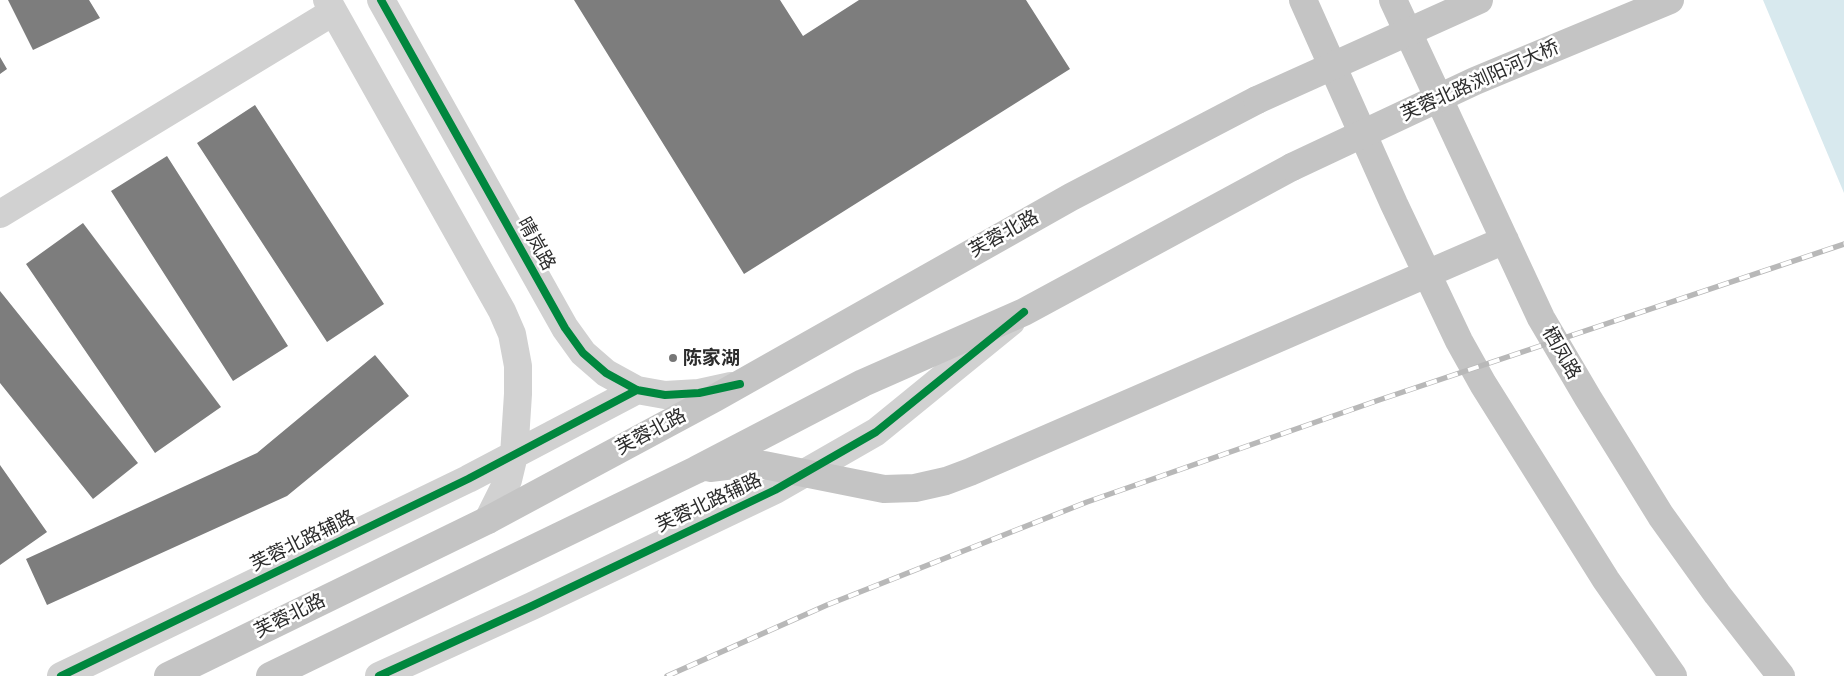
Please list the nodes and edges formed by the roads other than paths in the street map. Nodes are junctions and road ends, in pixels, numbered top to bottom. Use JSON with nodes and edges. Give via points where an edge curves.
{"nodes":[{"id":1,"x":382,"y":0,"type":"edge"},
{"id":2,"x":1303,"y":0,"type":"edge"},
{"id":3,"x":1393,"y":0,"type":"edge"},
{"id":4,"x":1479,"y":0,"type":"edge"},
{"id":5,"x":1670,"y":0,"type":"edge"},
{"id":6,"x":330,"y":6,"type":"edge"},
{"id":7,"x":0,"y":214,"type":"edge"},
{"id":8,"x":1505,"y":240,"type":"junction"},
{"id":9,"x":1427,"y":274,"type":"junction"},
{"id":10,"x":1024,"y":312,"type":"junction"},
{"id":11,"x":740,"y":384,"type":"junction"},
{"id":12,"x":637,"y":390,"type":"junction"},
{"id":13,"x":514,"y":455,"type":"junction"},
{"id":14,"x":696,"y":470,"type":"junction"},
{"id":15,"x":804,"y":473,"type":"junction"},
{"id":16,"x":488,"y":520,"type":"junction"},
{"id":17,"x":1669,"y":674,"type":"edge"},
{"id":18,"x":61,"y":676,"type":"edge"},
{"id":19,"x":168,"y":676,"type":"edge"},
{"id":20,"x":270,"y":676,"type":"edge"},
{"id":21,"x":379,"y":676,"type":"edge"},
{"id":22,"x":1782,"y":676,"type":"edge"}],
"edges":[{"from":1,"to":12,"type":"street","name":"晴岚路","via":[[565,328],[583,353],[606,373]]},
{"from":2,"to":9,"type":"main road"},
{"from":3,"to":8,"type":"main road","name":"栖凤路"},
{"from":4,"to":11,"type":"main road","name":"芙蓉北路","bridge":true,"via":[[1257,100],[1072,197]]},
{"from":5,"to":10,"type":"main road","name":"芙蓉北路浏阳河大桥","bridge":true,"via":[[1475,82],[1292,167]]},
{"from":6,"to":7,"type":"street"},
{"from":6,"to":13,"type":"street","via":[[512,334],[518,366]]},
{"from":8,"to":9,"type":"main road"},
{"from":8,"to":22,"type":"main road","name":"栖凤路","via":[[1541,318],[1661,516]]},
{"from":9,"to":15,"type":"main road","via":[[946,481],[915,488],[884,488]]},
{"from":9,"to":17,"type":"main road","via":[[1483,384]]},
{"from":10,"to":14,"type":"main road","via":[[863,383]]},
{"from":10,"to":15,"type":"street","name":"芙蓉北路辅路","via":[[876,432]]},
{"from":11,"to":12,"type":"street","name":"晴岚路","via":[[665,396]]},
{"from":11,"to":16,"type":"main road","name":"芙蓉北路"},
{"from":12,"to":13,"type":"street","name":"芙蓉北路辅路"},
{"from":13,"to":16,"type":"street","via":[[508,480]]},
{"from":13,"to":18,"type":"street","name":"芙蓉北路辅路"},
{"from":14,"to":15,"type":"main road","via":[[764,465]]},
{"from":14,"to":20,"type":"main road"},
{"from":15,"to":21,"type":"street","name":"芙蓉北路辅路","via":[[532,606]]},
{"from":16,"to":19,"type":"main road","name":"芙蓉北路"}]}
